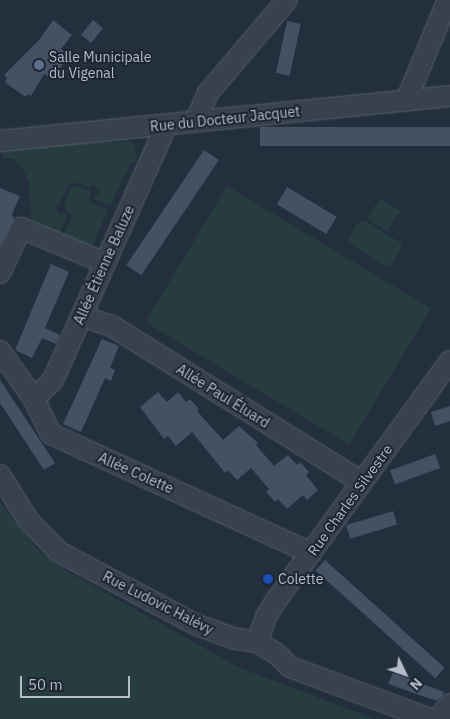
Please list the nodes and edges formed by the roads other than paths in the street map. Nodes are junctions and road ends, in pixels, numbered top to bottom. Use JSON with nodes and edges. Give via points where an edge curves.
{"nodes":[{"id":1,"x":287,"y":0,"type":"edge"},
{"id":2,"x":448,"y":0,"type":"edge"},
{"id":3,"x":450,"y":96,"type":"edge"},
{"id":4,"x":406,"y":101,"type":"junction"},
{"id":5,"x":196,"y":120,"type":"junction"},
{"id":6,"x":166,"y":126,"type":"junction"},
{"id":7,"x":0,"y":141,"type":"edge"},
{"id":8,"x":105,"y":263,"type":"junction"},
{"id":9,"x":0,"y":273,"type":"edge"},
{"id":10,"x":81,"y":316,"type":"junction"},
{"id":11,"x":0,"y":351,"type":"edge"},
{"id":12,"x":450,"y":362,"type":"edge"},
{"id":13,"x":34,"y":399,"type":"junction"},
{"id":14,"x":0,"y":475,"type":"edge"},
{"id":15,"x":362,"y":482,"type":"junction"},
{"id":16,"x":311,"y":553,"type":"junction"},
{"id":17,"x":256,"y":642,"type":"junction"},
{"id":18,"x":450,"y":704,"type":"edge"},
{"id":19,"x":430,"y":719,"type":"edge"},
{"id":20,"x":438,"y":719,"type":"edge"}],
"edges":[{"from":1,"to":5,"type":"street","via":[[208,93]]},
{"from":2,"to":4,"type":"street"},
{"from":3,"to":4,"type":"street","name":"Rue du Docteur Jacquet"},
{"from":4,"to":5,"type":"street","name":"Rue du Docteur Jacquet"},
{"from":5,"to":6,"type":"street","name":"Rue du Docteur Jacquet"},
{"from":6,"to":7,"type":"street","name":"Rue du Docteur Jacquet"},
{"from":6,"to":8,"type":"street","name":"Allée Étienne Baluze"},
{"from":8,"to":9,"type":"street","via":[[21,228]]},
{"from":8,"to":10,"type":"street","name":"Allée Étienne Baluze"},
{"from":10,"to":13,"type":"street","name":"Allée Étienne Baluze","via":[[53,380]]},
{"from":10,"to":15,"type":"street","name":"Allée Paul Éluard","via":[[112,326]]},
{"from":11,"to":13,"type":"street","name":"Allée Colette"},
{"from":12,"to":15,"type":"street","name":"Rue Charles Silvestre"},
{"from":13,"to":16,"type":"street","name":"Allée Colette","via":[[51,434]]},
{"from":14,"to":17,"type":"street","name":"Rue Ludovic Halévy","via":[[28,520],[59,552],[197,625],[232,638]]},
{"from":15,"to":16,"type":"street","name":"Rue Charles Silvestre"},
{"from":16,"to":17,"type":"street","name":"Rue Charles Silvestre","via":[[266,617]]},
{"from":17,"to":19,"type":"street","name":"Rue Ludovic Halévy","via":[[277,654],[290,667]]},
{"from":18,"to":20,"type":"street"}]}
